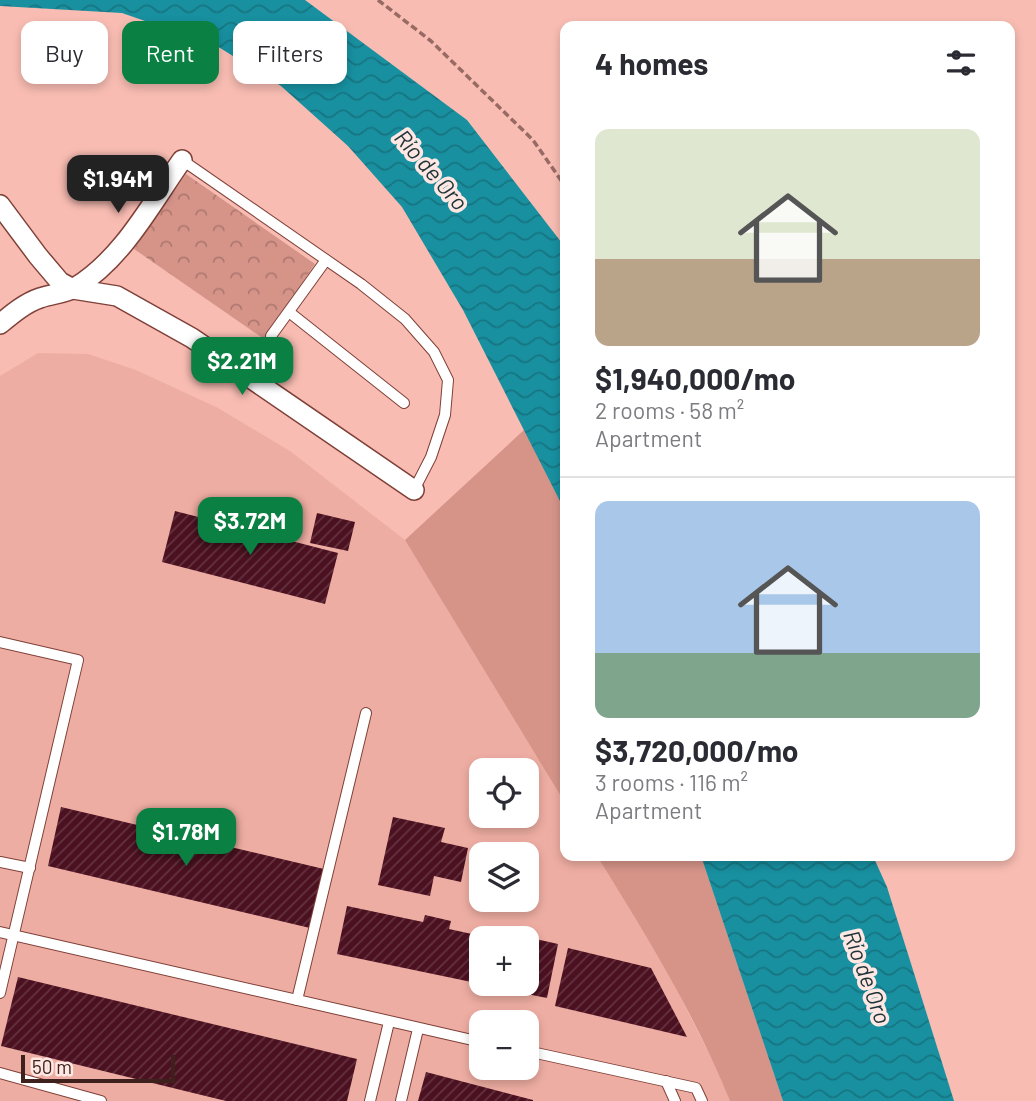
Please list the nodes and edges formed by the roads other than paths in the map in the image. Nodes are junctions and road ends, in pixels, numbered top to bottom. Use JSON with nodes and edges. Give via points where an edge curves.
{"nodes":[{"id":1,"x":182,"y":160,"type":"joint"},
{"id":2,"x":0,"y":205,"type":"edge"},
{"id":3,"x":326,"y":260,"type":"junction"},
{"id":4,"x":73,"y":289,"type":"junction"},
{"id":5,"x":289,"y":312,"type":"junction"},
{"id":6,"x":0,"y":324,"type":"edge"},
{"id":7,"x":271,"y":336,"type":"dead end"},
{"id":8,"x":404,"y":403,"type":"dead end"},
{"id":9,"x":414,"y":490,"type":"joint"},
{"id":10,"x":0,"y":642,"type":"edge"},
{"id":11,"x":366,"y":713,"type":"dead end"},
{"id":12,"x":0,"y":862,"type":"edge"},
{"id":13,"x":30,"y":868,"type":"junction"},
{"id":14,"x":0,"y":932,"type":"edge"},
{"id":15,"x":15,"y":936,"type":"junction"},
{"id":16,"x":0,"y":993,"type":"edge"},
{"id":17,"x":297,"y":1000,"type":"junction"},
{"id":18,"x":389,"y":1022,"type":"junction"},
{"id":19,"x":418,"y":1029,"type":"junction"},
{"id":20,"x":469,"y":1040,"type":"edge"},
{"id":21,"x":539,"y":1054,"type":"edge"},
{"id":22,"x":0,"y":1073,"type":"edge"},
{"id":23,"x":666,"y":1080,"type":"junction"},
{"id":24,"x":101,"y":1101,"type":"edge"},
{"id":25,"x":370,"y":1101,"type":"edge"},
{"id":26,"x":401,"y":1101,"type":"edge"},
{"id":27,"x":675,"y":1101,"type":"edge"},
{"id":28,"x":702,"y":1101,"type":"edge"}],
"edges":[{"from":1,"to":3,"type":"lane"},
{"from":1,"to":4,"type":"street","via":[[117,252]]},
{"from":2,"to":4,"type":"street","via":[[51,272]]},
{"from":3,"to":5,"type":"lane"},
{"from":3,"to":9,"type":"lane","via":[[405,319],[433,352],[448,380],[444,415],[431,457]]},
{"from":4,"to":6,"type":"street","via":[[37,299]]},
{"from":4,"to":9,"type":"street","via":[[117,296],[192,338]]},
{"from":5,"to":7,"type":"lane"},
{"from":5,"to":8,"type":"lane"},
{"from":10,"to":13,"type":"lane","via":[[78,660]]},
{"from":11,"to":17,"type":"lane"},
{"from":12,"to":13,"type":"lane"},
{"from":13,"to":15,"type":"lane"},
{"from":14,"to":15,"type":"lane"},
{"from":15,"to":16,"type":"lane"},
{"from":15,"to":17,"type":"lane"},
{"from":17,"to":18,"type":"lane"},
{"from":18,"to":19,"type":"lane"},
{"from":18,"to":25,"type":"lane"},
{"from":19,"to":20,"type":"lane"},
{"from":19,"to":26,"type":"lane"},
{"from":21,"to":23,"type":"lane"},
{"from":22,"to":24,"type":"lane"},
{"from":23,"to":27,"type":"lane"},
{"from":23,"to":28,"type":"lane","via":[[696,1088]]}]}
